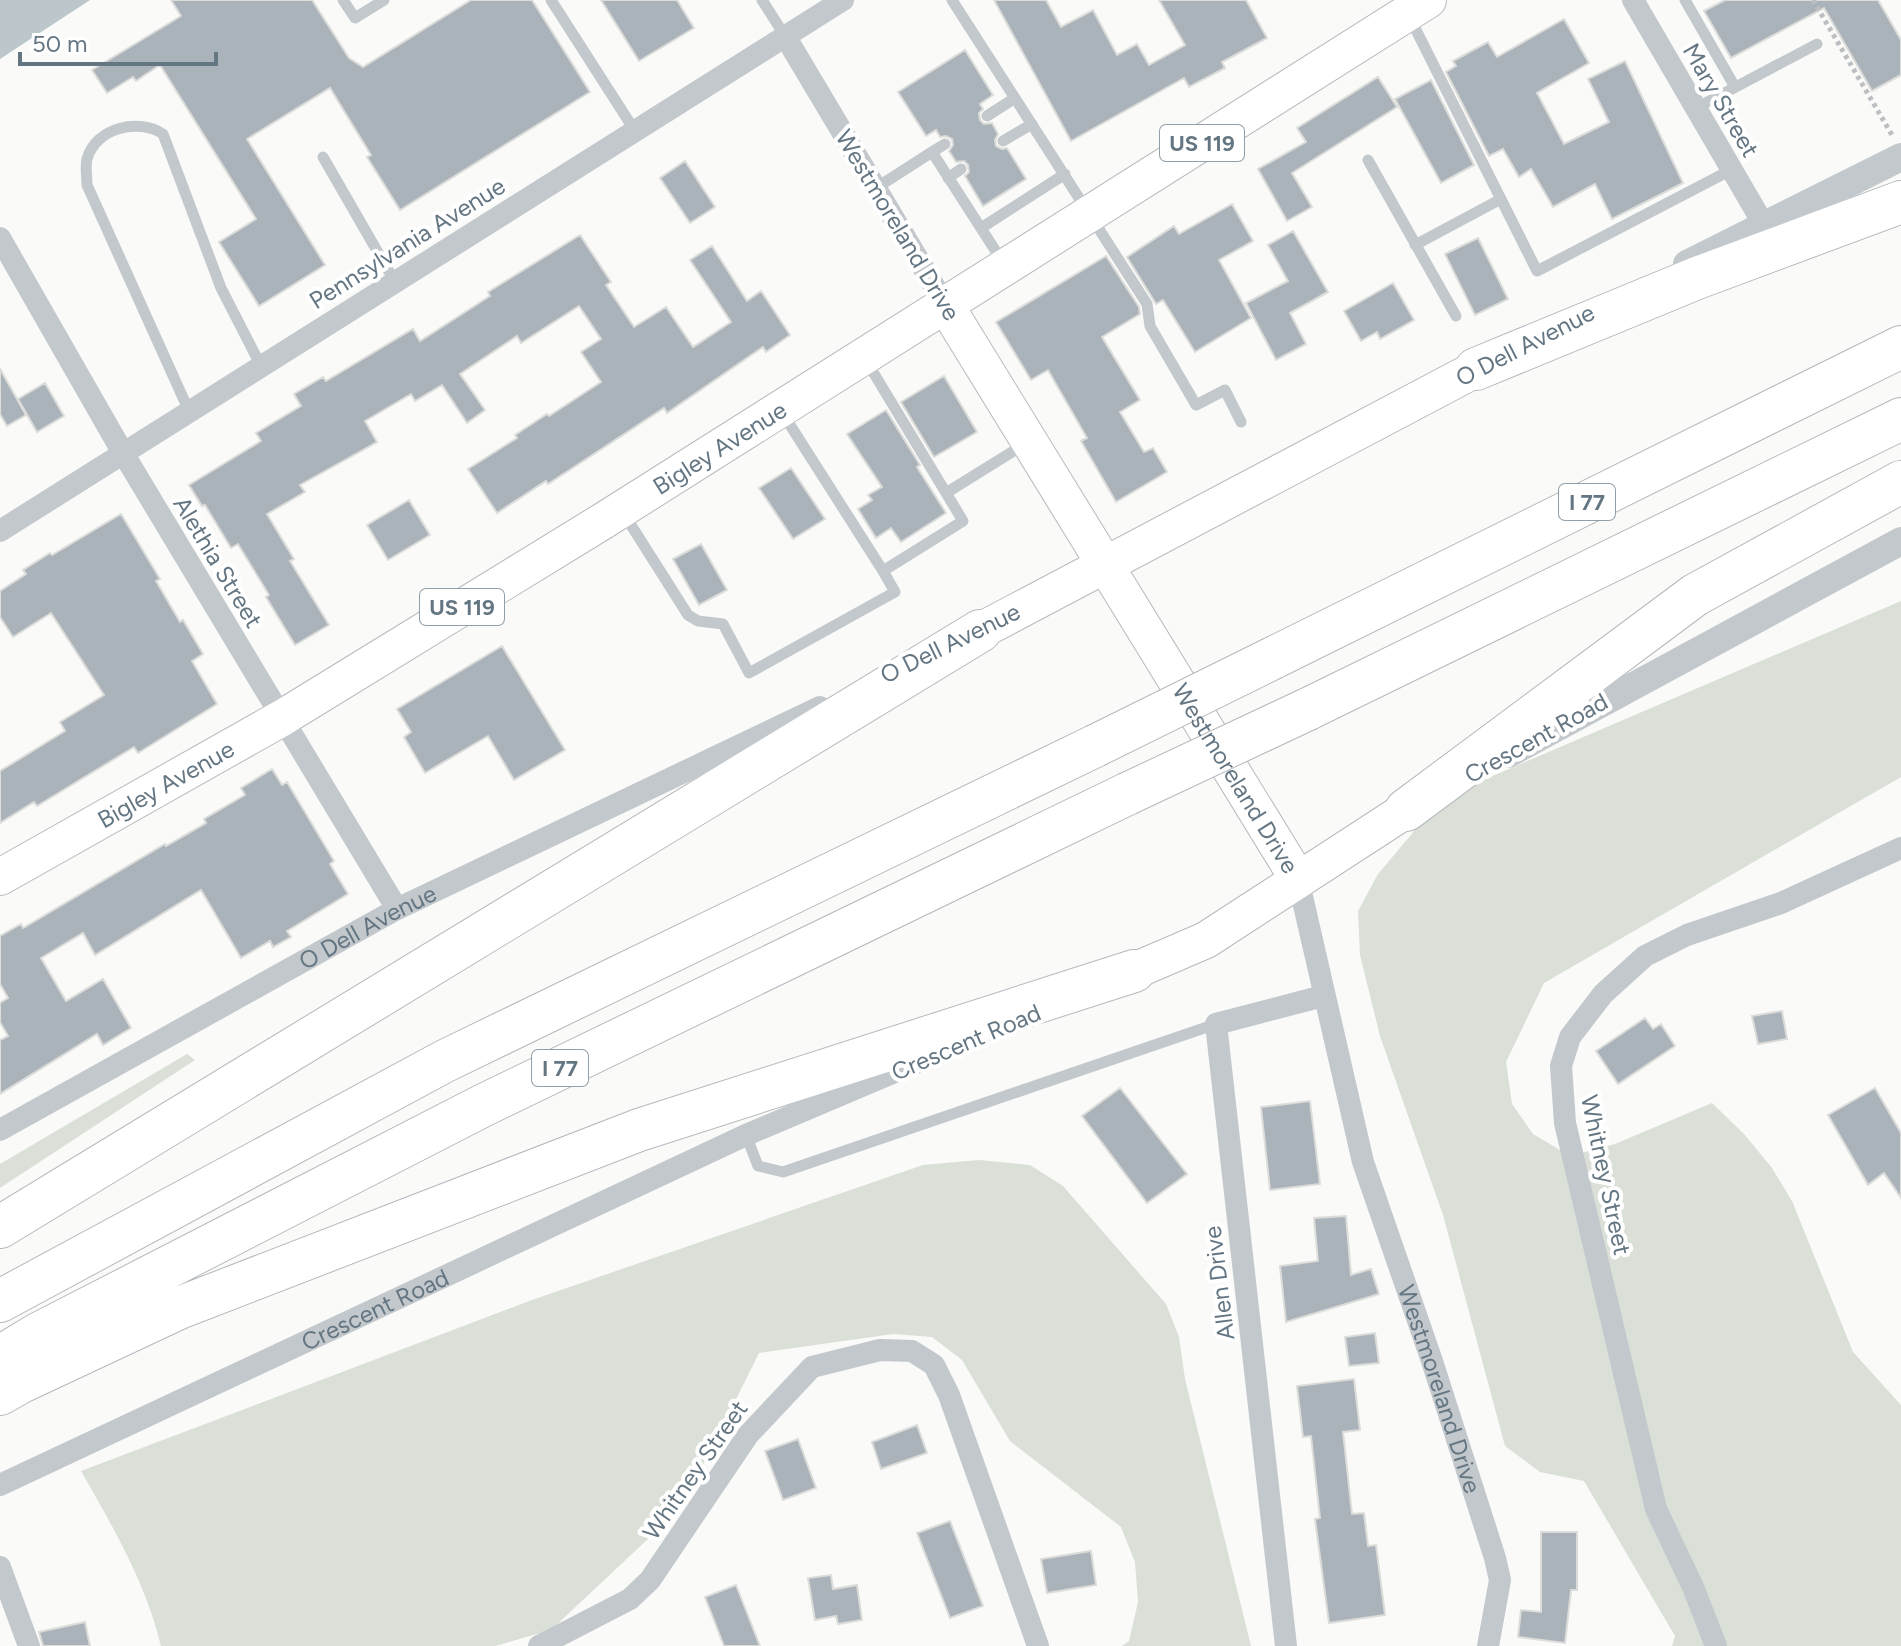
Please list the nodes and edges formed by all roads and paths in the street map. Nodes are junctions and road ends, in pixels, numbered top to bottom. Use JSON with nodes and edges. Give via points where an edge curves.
{"nodes":[{"id":1,"x":343,"y":0,"type":"edge"},
{"id":2,"x":384,"y":0,"type":"edge"},
{"id":3,"x":551,"y":0,"type":"edge"},
{"id":4,"x":762,"y":0,"type":"edge"},
{"id":5,"x":843,"y":0,"type":"edge"},
{"id":6,"x":952,"y":0,"type":"edge"},
{"id":7,"x":1633,"y":0,"type":"edge"},
{"id":8,"x":1685,"y":0,"type":"edge"},
{"id":9,"x":1813,"y":0,"type":"edge"},
{"id":10,"x":1418,"y":6,"type":"edge"},
{"id":11,"x":785,"y":36,"type":"junction"},
{"id":12,"x":1817,"y":44,"type":"dead end"},
{"id":13,"x":1735,"y":87,"type":"junction"},
{"id":14,"x":1015,"y":98,"type":"junction"},
{"id":15,"x":1696,"y":108,"type":"junction"},
{"id":16,"x":987,"y":116,"type":"dead end"},
{"id":17,"x":1032,"y":124,"type":"junction"},
{"id":18,"x":635,"y":131,"type":"junction"},
{"id":19,"x":1003,"y":141,"type":"dead end"},
{"id":20,"x":945,"y":144,"type":"dead end"},
{"id":21,"x":1898,"y":148,"type":"edge"},
{"id":22,"x":932,"y":152,"type":"junction"},
{"id":23,"x":323,"y":157,"type":"dead end"},
{"id":24,"x":1368,"y":160,"type":"dead end"},
{"id":25,"x":961,"y":169,"type":"dead end"},
{"id":26,"x":1731,"y":170,"type":"junction"},
{"id":27,"x":1065,"y":174,"type":"junction"},
{"id":28,"x":948,"y":178,"type":"junction"},
{"id":29,"x":876,"y":188,"type":"junction"},
{"id":30,"x":1501,"y":199,"type":"junction"},
{"id":31,"x":1901,"y":202,"type":"edge"},
{"id":32,"x":1091,"y":214,"type":"junction"},
{"id":33,"x":1764,"y":225,"type":"junction"},
{"id":34,"x":981,"y":228,"type":"junction"},
{"id":35,"x":0,"y":238,"type":"edge"},
{"id":36,"x":1415,"y":245,"type":"junction"},
{"id":37,"x":1007,"y":268,"type":"junction"},
{"id":38,"x":395,"y":282,"type":"junction"},
{"id":39,"x":946,"y":306,"type":"junction"},
{"id":40,"x":1456,"y":316,"type":"dead end"},
{"id":41,"x":1901,"y":347,"type":"edge"},
{"id":42,"x":864,"y":357,"type":"junction"},
{"id":43,"x":261,"y":366,"type":"junction"},
{"id":44,"x":1476,"y":369,"type":"junction"},
{"id":45,"x":780,"y":410,"type":"junction"},
{"id":46,"x":189,"y":411,"type":"junction"},
{"id":47,"x":1901,"y":419,"type":"edge"},
{"id":48,"x":1241,"y":422,"type":"dead end"},
{"id":49,"x":1029,"y":442,"type":"junction"},
{"id":50,"x":123,"y":453,"type":"junction"},
{"id":51,"x":1901,"y":482,"type":"edge"},
{"id":52,"x":946,"y":493,"type":"junction"},
{"id":53,"x":621,"y":510,"type":"junction"},
{"id":54,"x":0,"y":531,"type":"edge"},
{"id":55,"x":1901,"y":541,"type":"edge"},
{"id":56,"x":1104,"y":563,"type":"junction"},
{"id":57,"x":883,"y":571,"type":"junction"},
{"id":58,"x":980,"y":631,"type":"junction"},
{"id":59,"x":282,"y":718,"type":"junction"},
{"id":60,"x":1406,"y":810,"type":"junction"},
{"id":61,"x":1901,"y":848,"type":"edge"},
{"id":62,"x":0,"y":877,"type":"edge"},
{"id":63,"x":1298,"y":879,"type":"junction"},
{"id":64,"x":397,"y":909,"type":"junction"},
{"id":65,"x":1134,"y":971,"type":"junction"},
{"id":66,"x":1323,"y":996,"type":"junction"},
{"id":67,"x":1216,"y":1024,"type":"junction"},
{"id":68,"x":0,"y":1130,"type":"edge"},
{"id":69,"x":746,"y":1135,"type":"junction"},
{"id":70,"x":0,"y":1227,"type":"edge"},
{"id":71,"x":0,"y":1301,"type":"edge"},
{"id":72,"x":7,"y":1377,"type":"edge"},
{"id":73,"x":0,"y":1485,"type":"edge"},
{"id":74,"x":0,"y":1567,"type":"edge"},
{"id":75,"x":29,"y":1646,"type":"edge"},
{"id":76,"x":539,"y":1646,"type":"edge"},
{"id":77,"x":1038,"y":1646,"type":"edge"},
{"id":78,"x":1286,"y":1646,"type":"edge"},
{"id":79,"x":1488,"y":1646,"type":"edge"},
{"id":80,"x":1716,"y":1646,"type":"edge"}],
"edges":[{"from":1,"to":2,"type":"lane","via":[[355,18]]},
{"from":3,"to":18,"type":"lane"},
{"from":4,"to":11,"type":"lane"},
{"from":5,"to":11,"type":"street","name":"Pennsylvania Avenue"},
{"from":6,"to":14,"type":"lane"},
{"from":7,"to":15,"type":"street","name":"Mary Street"},
{"from":8,"to":13,"type":"lane"},
{"from":9,"to":21,"type":"path"},
{"from":10,"to":30,"type":"lane"},
{"from":10,"to":32,"type":"main road","name":"Bigley Avenue","number":"US 119"},
{"from":11,"to":18,"type":"street","name":"Pennsylvania Avenue"},
{"from":11,"to":29,"type":"street","name":"Westmoreland Drive"},
{"from":12,"to":13,"type":"lane"},
{"from":13,"to":15,"type":"lane"},
{"from":14,"to":16,"type":"lane"},
{"from":14,"to":17,"type":"lane"},
{"from":15,"to":26,"type":"street","name":"Mary Street"},
{"from":17,"to":19,"type":"lane"},
{"from":17,"to":27,"type":"lane"},
{"from":18,"to":38,"type":"street","name":"Pennsylvania Avenue"},
{"from":20,"to":22,"type":"lane"},
{"from":21,"to":33,"type":"street","name":"O Dell Avenue"},
{"from":22,"to":28,"type":"lane"},
{"from":22,"to":29,"type":"lane"},
{"from":23,"to":38,"type":"lane"},
{"from":24,"to":36,"type":"lane"},
{"from":25,"to":28,"type":"lane"},
{"from":26,"to":30,"type":"lane","via":[[1537,271]]},
{"from":26,"to":33,"type":"street","name":"Mary Street"},
{"from":27,"to":32,"type":"lane"},
{"from":27,"to":34,"type":"lane"},
{"from":28,"to":34,"type":"lane"},
{"from":29,"to":39,"type":"street","name":"Westmoreland Drive"},
{"from":30,"to":36,"type":"lane"},
{"from":31,"to":44,"type":"highway"},
{"from":32,"to":37,"type":"main road","name":"Bigley Avenue","number":"US 119"},
{"from":32,"to":48,"type":"lane","via":[[1147,304],[1150,326],[1196,405],[1225,390]]},
{"from":33,"to":44,"type":"street","name":"O Dell Avenue"},
{"from":34,"to":37,"type":"lane"},
{"from":35,"to":50,"type":"street","name":"Alethia Street"},
{"from":36,"to":40,"type":"lane"},
{"from":37,"to":39,"type":"main road","name":"Bigley Avenue","number":"US 119"},
{"from":38,"to":43,"type":"street","name":"Pennsylvania Avenue"},
{"from":39,"to":42,"type":"main road","name":"Bigley Avenue","number":"US 119"},
{"from":39,"to":49,"type":"main road","name":"Westmoreland Drive"},
{"from":41,"to":71,"type":"highway","number":"I 77","bridge":true,"via":[[445,1061]]},
{"from":42,"to":45,"type":"main road","name":"Bigley Avenue","number":"US 119"},
{"from":42,"to":52,"type":"lane"},
{"from":43,"to":46,"type":"street","name":"Pennsylvania Avenue"},
{"from":43,"to":46,"type":"lane","via":[[221,288],[163,134],[152,127],[122,126],[100,139],[87,158],[87,185]]},
{"from":44,"to":56,"type":"main road","name":"O Dell Avenue"},
{"from":45,"to":53,"type":"main road","name":"Bigley Avenue","number":"US 119"},
{"from":45,"to":57,"type":"lane"},
{"from":46,"to":50,"type":"street","name":"Pennsylvania Avenue"},
{"from":47,"to":72,"type":"highway","number":"I 77","bridge":true,"via":[[484,1105],[38,1334]]},
{"from":49,"to":52,"type":"lane"},
{"from":49,"to":56,"type":"main road","name":"Westmoreland Drive"},
{"from":50,"to":54,"type":"street","name":"Pennsylvania Avenue"},
{"from":50,"to":59,"type":"street","name":"Alethia Street"},
{"from":51,"to":60,"type":"highway","via":[[1695,595]]},
{"from":52,"to":57,"type":"lane","via":[[963,521]]},
{"from":53,"to":57,"type":"lane","via":[[688,615],[723,624],[749,673],[895,592]]},
{"from":53,"to":59,"type":"main road","name":"Bigley Avenue","number":"US 119"},
{"from":55,"to":60,"type":"street","name":"Crescent Road"},
{"from":56,"to":58,"type":"main road","name":"O Dell Avenue"},
{"from":56,"to":63,"type":"main road","name":"Westmoreland Drive"},
{"from":58,"to":64,"type":"street","name":"O Dell Avenue"},
{"from":58,"to":70,"type":"highway"},
{"from":59,"to":62,"type":"main road","name":"Bigley Avenue","number":"US 119"},
{"from":59,"to":64,"type":"street","name":"Alethia Street"},
{"from":60,"to":63,"type":"main road","name":"Crescent Road"},
{"from":61,"to":80,"type":"street","name":"Whitney Street","via":[[1781,903],[1687,935],[1645,956],[1603,994],[1578,1026],[1561,1066],[1565,1123],[1656,1509]]},
{"from":63,"to":65,"type":"main road","name":"Crescent Road","via":[[1206,940]]},
{"from":63,"to":66,"type":"street","name":"Westmoreland Drive"},
{"from":64,"to":68,"type":"street","name":"O Dell Avenue"},
{"from":65,"to":69,"type":"street","name":"Crescent Road"},
{"from":65,"to":72,"type":"highway","via":[[639,1130]]},
{"from":66,"to":67,"type":"street"},
{"from":66,"to":79,"type":"street","name":"Westmoreland Drive","via":[[1363,1162],[1495,1558],[1500,1580]]},
{"from":67,"to":69,"type":"lane","via":[[783,1172],[758,1166]]},
{"from":67,"to":78,"type":"street","name":"Allen Drive"},
{"from":69,"to":73,"type":"street","name":"Crescent Road"},
{"from":74,"to":75,"type":"street"},
{"from":76,"to":77,"type":"street","name":"Whitney Street","via":[[630,1599],[650,1580],[748,1435],[812,1367],[880,1350],[912,1351],[934,1365]]}]}
